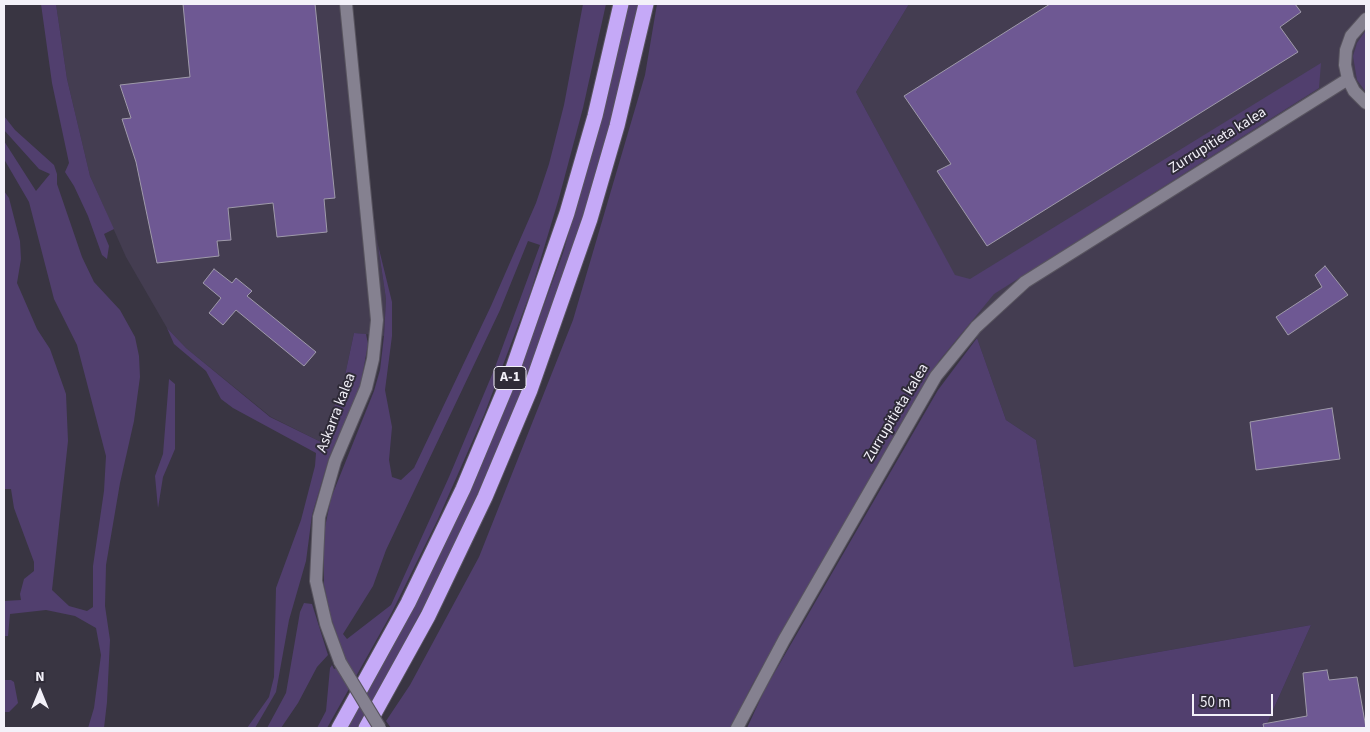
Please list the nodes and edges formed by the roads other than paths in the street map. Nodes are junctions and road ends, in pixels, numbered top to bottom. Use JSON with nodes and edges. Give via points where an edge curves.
{"nodes":[{"id":1,"x":346,"y":4,"type":"edge"},
{"id":2,"x":621,"y":4,"type":"edge"},
{"id":3,"x":646,"y":4,"type":"edge"},
{"id":4,"x":1366,"y":19,"type":"edge"},
{"id":5,"x":1348,"y":79,"type":"junction"},
{"id":6,"x":1366,"y":103,"type":"edge"},
{"id":7,"x":339,"y":728,"type":"edge"},
{"id":8,"x":366,"y":728,"type":"edge"},
{"id":9,"x":380,"y":728,"type":"edge"},
{"id":10,"x":737,"y":728,"type":"edge"}],
"edges":[{"from":1,"to":9,"type":"street","name":"Askarra kalea","bridge":true,"via":[[377,320],[366,388],[335,461],[319,517],[316,581],[326,624],[340,662]]},
{"from":2,"to":7,"type":"highway","number":"A-1","via":[[595,116],[567,213],[510,377],[455,507],[408,603]]},
{"from":3,"to":8,"type":"highway","number":"A-1","via":[[617,126],[590,220],[530,390],[485,497],[428,616]]},
{"from":4,"to":5,"type":"street","via":[[1350,36],[1345,65]]},
{"from":5,"to":6,"type":"street"},
{"from":5,"to":10,"type":"street","name":"Zurrupitieta kalea","via":[[1026,282],[976,327],[936,376]]}]}
